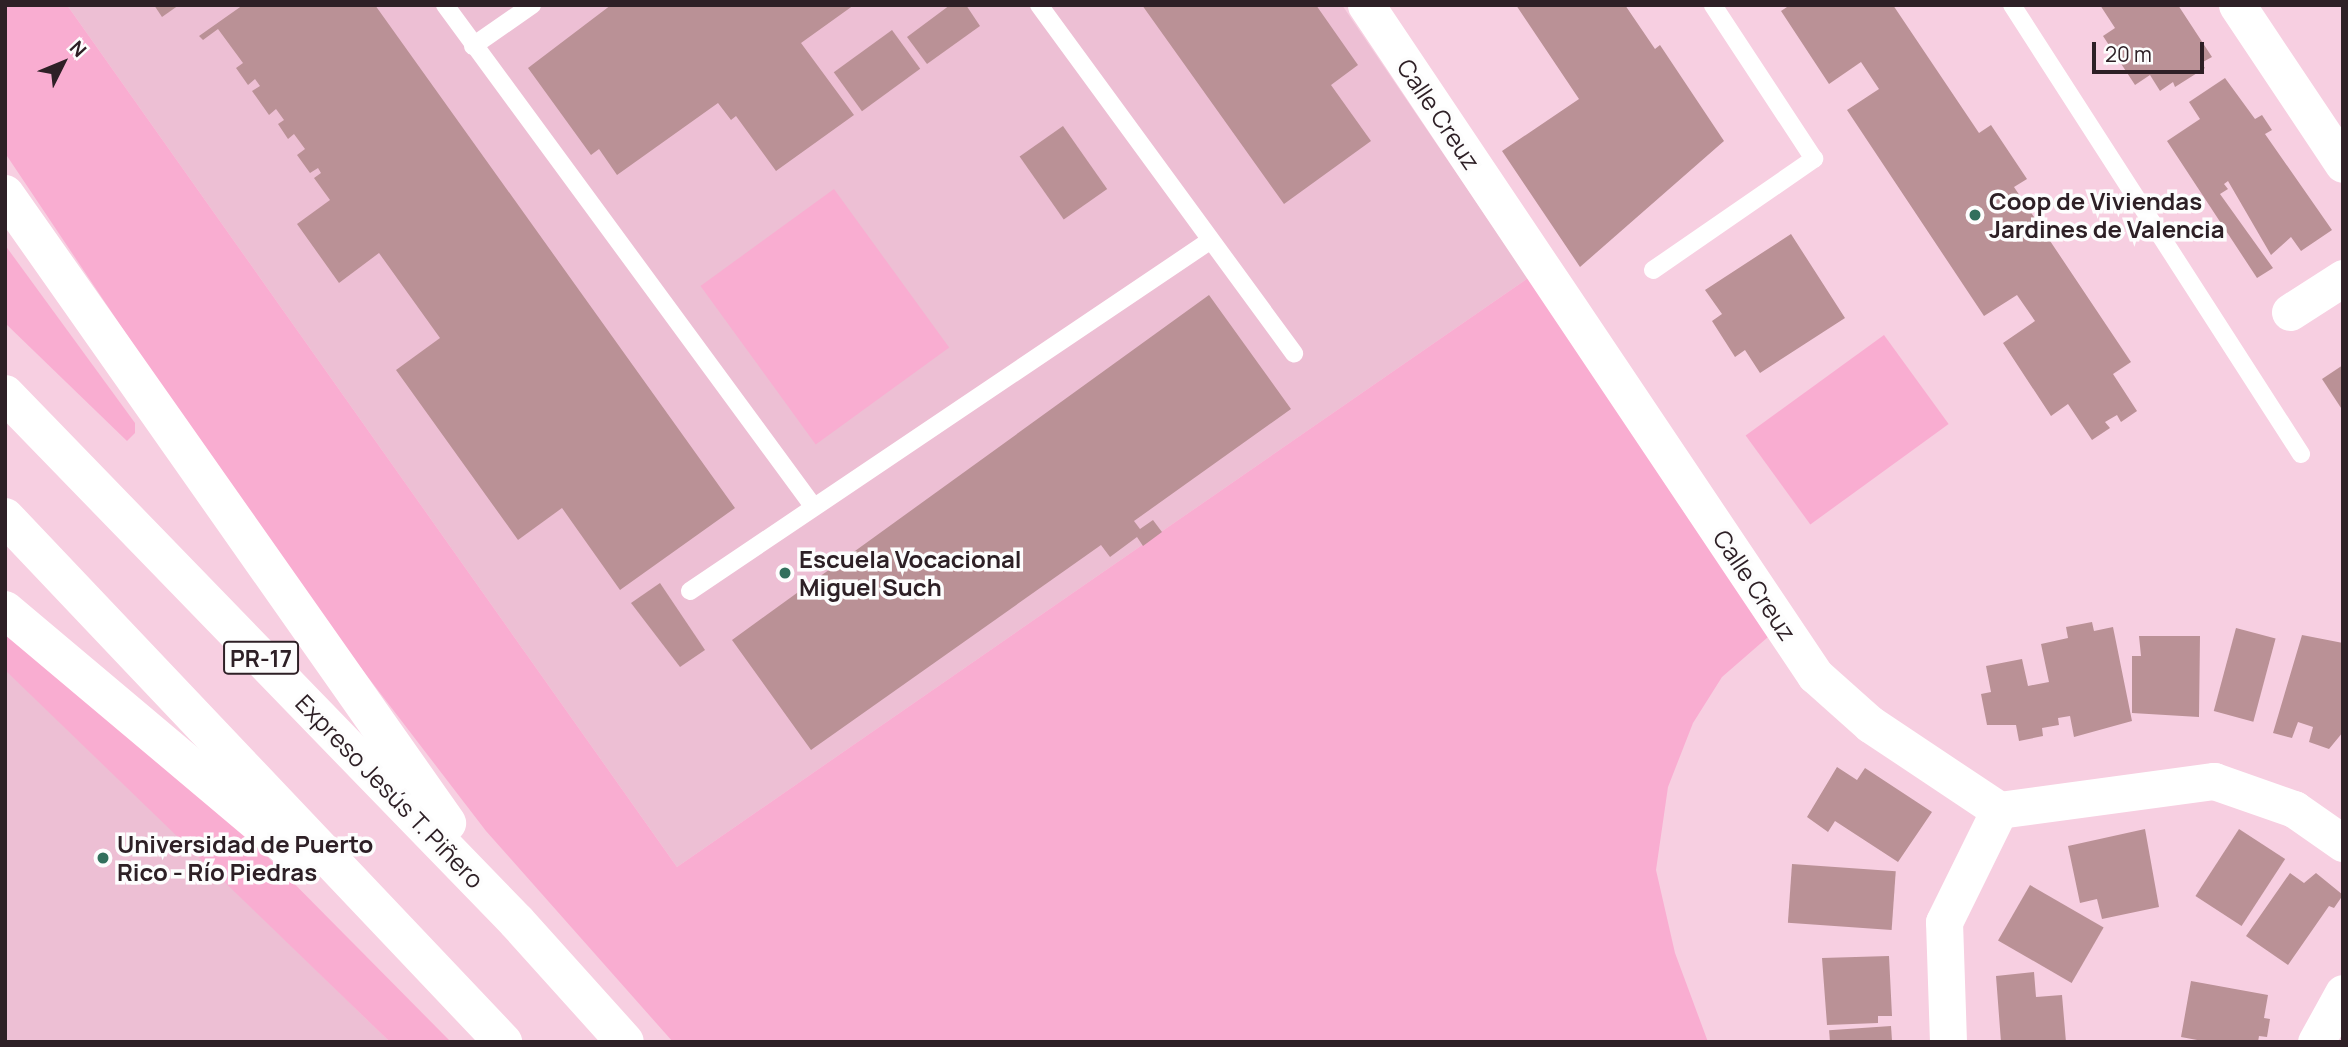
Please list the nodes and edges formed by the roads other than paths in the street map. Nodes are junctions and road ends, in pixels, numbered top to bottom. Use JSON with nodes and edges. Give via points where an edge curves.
{"nodes":[{"id":1,"x":445,"y":5,"type":"edge"},
{"id":2,"x":532,"y":5,"type":"edge"},
{"id":3,"x":1039,"y":5,"type":"edge"},
{"id":4,"x":1366,"y":5,"type":"edge"},
{"id":5,"x":1713,"y":5,"type":"edge"},
{"id":6,"x":2012,"y":5,"type":"edge"},
{"id":7,"x":2237,"y":5,"type":"edge"},
{"id":8,"x":474,"y":46,"type":"junction"},
{"id":9,"x":2343,"y":164,"type":"edge"},
{"id":10,"x":5,"y":194,"type":"edge"},
{"id":11,"x":1208,"y":242,"type":"junction"},
{"id":12,"x":1653,"y":270,"type":"dead end"},
{"id":13,"x":2343,"y":278,"type":"edge"},
{"id":14,"x":2290,"y":312,"type":"dead end"},
{"id":15,"x":1294,"y":354,"type":"dead end"},
{"id":16,"x":5,"y":394,"type":"edge"},
{"id":17,"x":2301,"y":453,"type":"dead end"},
{"id":18,"x":813,"y":506,"type":"junction"},
{"id":19,"x":5,"y":517,"type":"edge"},
{"id":20,"x":690,"y":591,"type":"dead end"},
{"id":21,"x":5,"y":610,"type":"edge"},
{"id":22,"x":1999,"y":810,"type":"junction"},
{"id":23,"x":2343,"y":842,"type":"edge"},
{"id":24,"x":517,"y":922,"type":"junction"},
{"id":25,"x":445,"y":982,"type":"junction"},
{"id":26,"x":2343,"y":993,"type":"edge"},
{"id":27,"x":503,"y":1042,"type":"edge"},
{"id":28,"x":625,"y":1042,"type":"edge"},
{"id":29,"x":1948,"y":1042,"type":"edge"},
{"id":30,"x":2316,"y":1042,"type":"edge"}],
"edges":[{"from":1,"to":8,"type":"lane"},
{"from":2,"to":8,"type":"lane"},
{"from":3,"to":11,"type":"lane"},
{"from":4,"to":22,"type":"street","name":"Calle Creuz","via":[[1815,676],[1870,724]]},
{"from":5,"to":12,"type":"lane","via":[[1814,159]]},
{"from":6,"to":17,"type":"lane"},
{"from":7,"to":9,"type":"street"},
{"from":8,"to":18,"type":"lane"},
{"from":10,"to":24,"type":"highway"},
{"from":11,"to":15,"type":"lane"},
{"from":11,"to":18,"type":"lane"},
{"from":13,"to":14,"type":"street"},
{"from":16,"to":24,"type":"highway","name":"Expreso Jesús T. Piñero","number":"PR-17"},
{"from":18,"to":20,"type":"lane"},
{"from":19,"to":25,"type":"highway"},
{"from":21,"to":25,"type":"highway"},
{"from":22,"to":23,"type":"street","via":[[2214,781],[2294,809]]},
{"from":22,"to":29,"type":"street","via":[[1944,922]]},
{"from":24,"to":28,"type":"highway","name":"Expreso Jesús T. Piñero","number":"PR-17"},
{"from":25,"to":27,"type":"highway"},
{"from":26,"to":30,"type":"street"}]}
